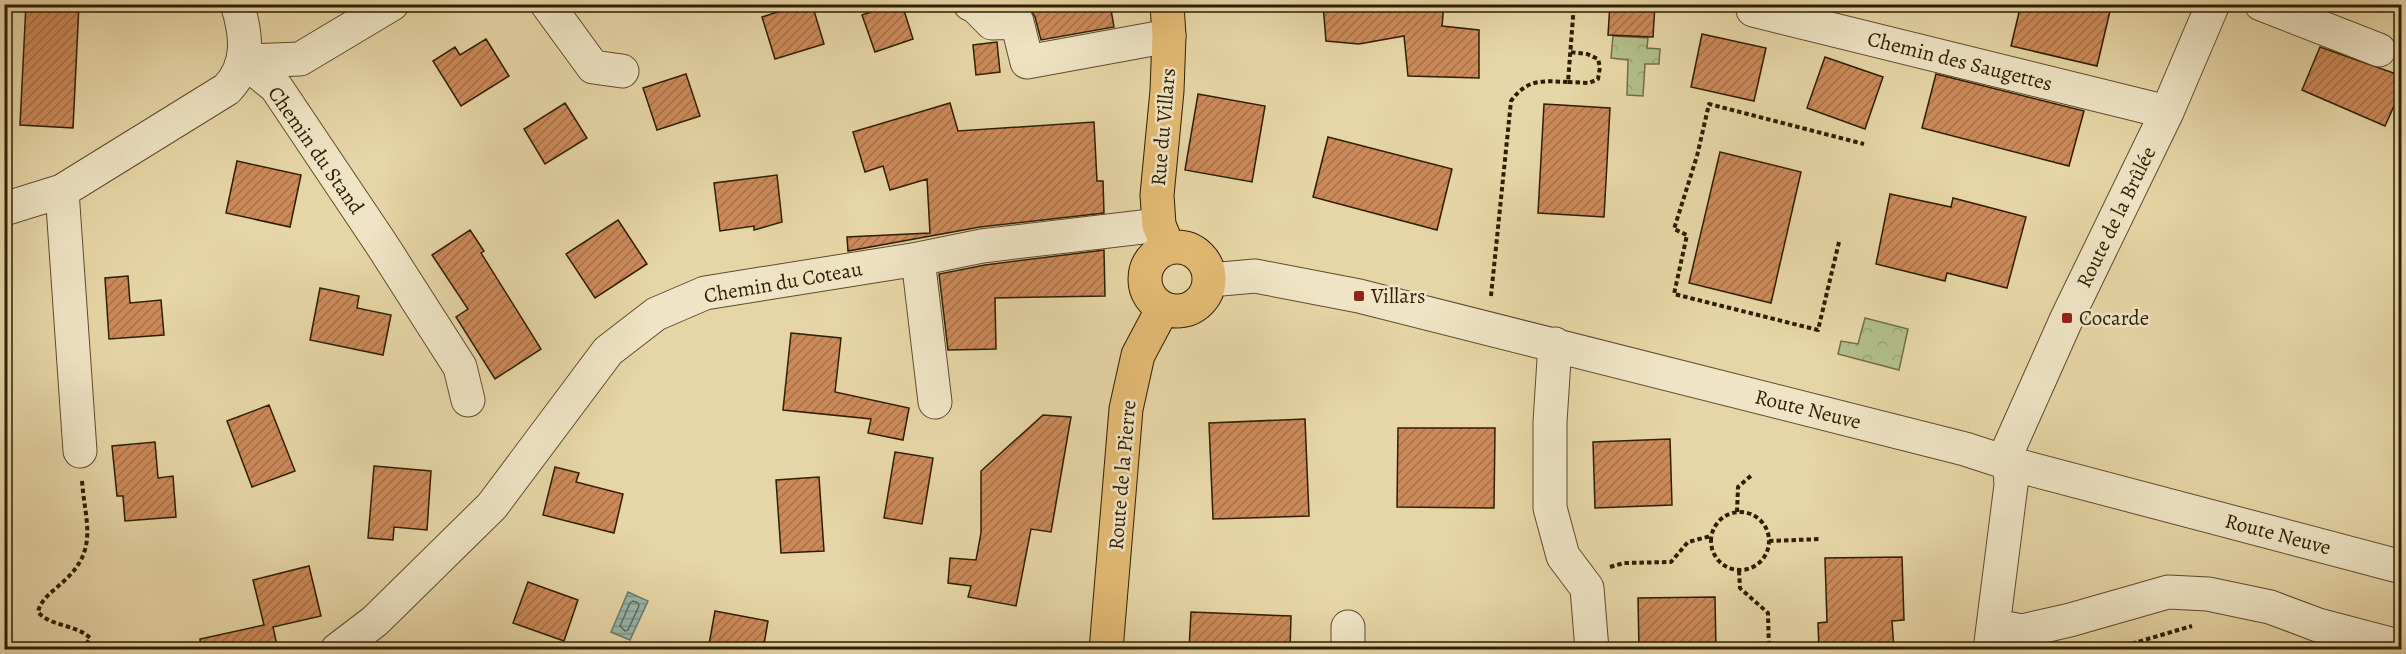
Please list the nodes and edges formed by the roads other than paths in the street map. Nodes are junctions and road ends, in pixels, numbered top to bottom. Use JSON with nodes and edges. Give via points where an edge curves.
{"nodes":[{"id":1,"x":237,"y":4,"type":"edge"},
{"id":2,"x":392,"y":4,"type":"edge"},
{"id":3,"x":547,"y":4,"type":"edge"},
{"id":4,"x":2213,"y":4,"type":"edge"},
{"id":5,"x":2261,"y":4,"type":"edge"},
{"id":6,"x":972,"y":5,"type":"edge"},
{"id":7,"x":1753,"y":10,"type":"dead end"},
{"id":8,"x":1168,"y":20,"type":"edge"},
{"id":9,"x":2379,"y":50,"type":"dead end"},
{"id":10,"x":244,"y":61,"type":"junction"},
{"id":11,"x":621,"y":71,"type":"dead end"},
{"id":12,"x":2167,"y":112,"type":"junction"},
{"id":13,"x":62,"y":191,"type":"junction"},
{"id":14,"x":4,"y":209,"type":"edge"},
{"id":15,"x":1164,"y":236,"type":"junction"},
{"id":16,"x":918,"y":259,"type":"junction"},
{"id":17,"x":1210,"y":280,"type":"junction"},
{"id":18,"x":1163,"y":308,"type":"junction"},
{"id":19,"x":1555,"y":344,"type":"junction"},
{"id":20,"x":468,"y":400,"type":"dead end"},
{"id":21,"x":935,"y":402,"type":"dead end"},
{"id":22,"x":80,"y":451,"type":"road end"},
{"id":23,"x":2008,"y":463,"type":"junction"},
{"id":24,"x":2402,"y":567,"type":"edge"},
{"id":25,"x":1992,"y":638,"type":"edge"},
{"id":26,"x":2402,"y":647,"type":"edge"},
{"id":27,"x":337,"y":650,"type":"edge"},
{"id":28,"x":1106,"y":650,"type":"edge"},
{"id":29,"x":1592,"y":650,"type":"edge"}],
"edges":[{"from":1,"to":10,"type":"street","via":[[244,36]]},
{"from":2,"to":10,"type":"street","via":[[300,59]]},
{"from":3,"to":11,"type":"street","via":[[593,67]]},
{"from":4,"to":12,"type":"street","name":"Route de la Brûlée"},
{"from":5,"to":9,"type":"street"},
{"from":6,"to":8,"type":"street","via":[[992,22],[1017,22],[1028,62]]},
{"from":7,"to":12,"type":"street","name":"Chemin des Saugettes"},
{"from":8,"to":15,"type":"main road","name":"Rue du Villars","via":[[1167,91],[1157,195]]},
{"from":10,"to":13,"type":"street","name":"Chemin du Stand","via":[[236,80],[215,99]]},
{"from":10,"to":20,"type":"street","name":"Chemin du Stand","via":[[276,87],[388,254],[460,367]]},
{"from":12,"to":23,"type":"street","name":"Route de la Brûlée","via":[[2009,447]]},
{"from":13,"to":14,"type":"street","name":"Chemin du Stand"},
{"from":13,"to":22,"type":"street"},
{"from":15,"to":16,"type":"street","name":"Chemin du Coteau","via":[[982,246]]},
{"from":15,"to":17,"type":"main road","via":[[1198,253],[1209,270]]},
{"from":15,"to":18,"type":"main road","via":[[1145,270],[1148,292]]},
{"from":16,"to":21,"type":"street"},
{"from":16,"to":27,"type":"street","name":"Chemin du Coteau","via":[[705,293],[656,314],[608,351],[492,506],[375,621]]},
{"from":17,"to":18,"type":"main road","via":[[1208,291],[1194,307],[1184,311]]},
{"from":17,"to":19,"type":"street","name":"Route Neuve","via":[[1255,276],[1311,286]]},
{"from":18,"to":28,"type":"main road","name":"Route de la Pierre","via":[[1138,355],[1126,409]]},
{"from":19,"to":23,"type":"street","name":"Route Neuve"},
{"from":19,"to":29,"type":"street","via":[[1550,508],[1563,556],[1587,588]]},
{"from":23,"to":24,"type":"street","name":"Route Neuve"},
{"from":23,"to":25,"type":"street","name":"Route de la Brûlée","via":[[2011,485]]},
{"from":25,"to":26,"type":"street","via":[[2168,592],[2208,594],[2270,607],[2318,625]]}]}
